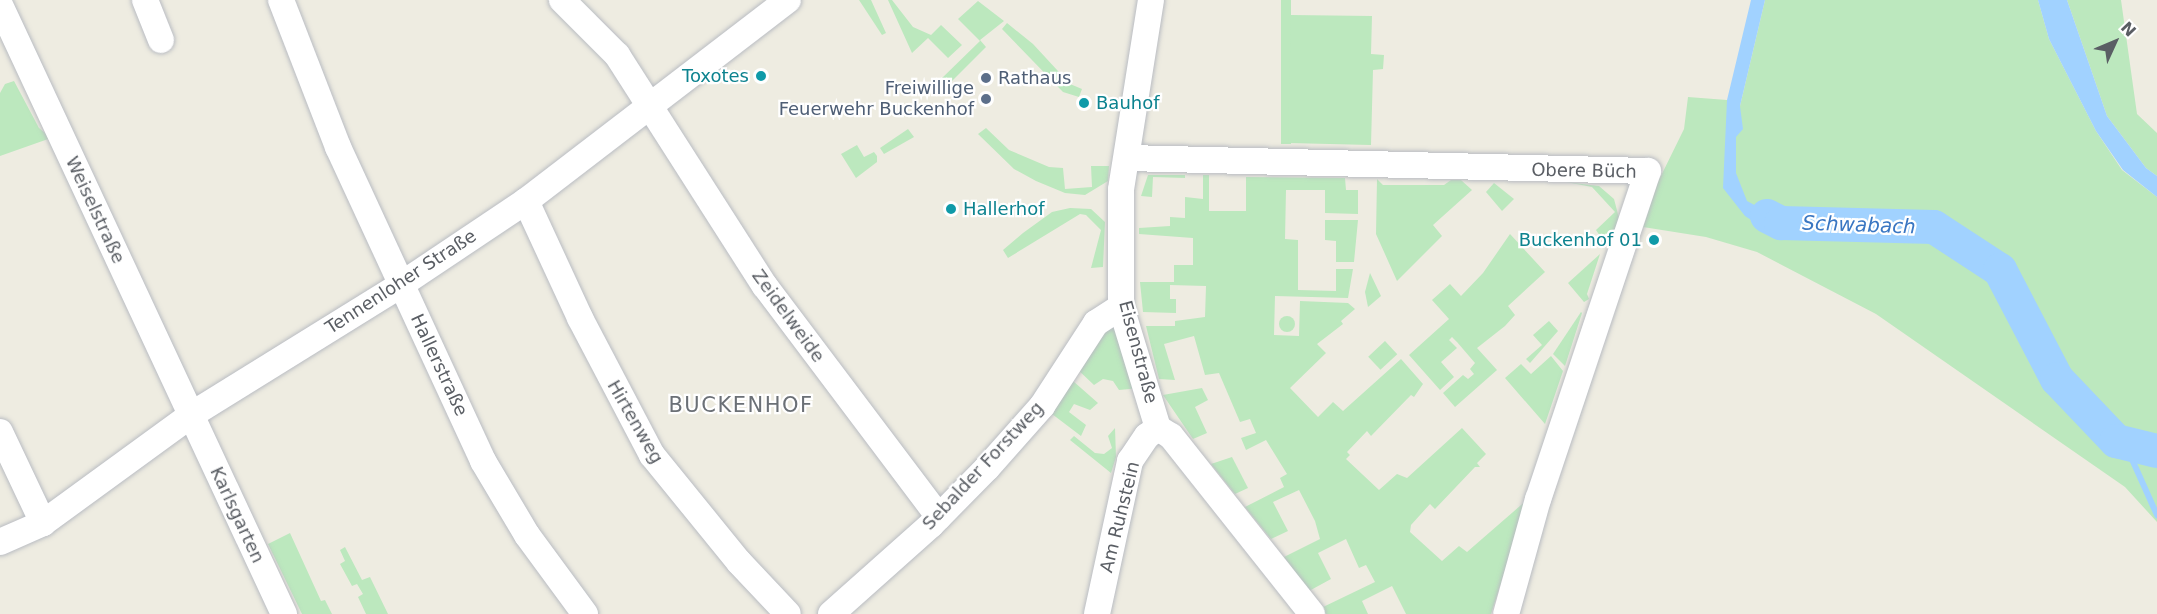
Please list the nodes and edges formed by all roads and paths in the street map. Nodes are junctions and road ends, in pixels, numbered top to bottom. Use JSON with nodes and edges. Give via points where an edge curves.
{"nodes":[{"id":1,"x":6,"y":0,"type":"edge"},
{"id":2,"x":145,"y":0,"type":"edge"},
{"id":3,"x":281,"y":0,"type":"edge"},
{"id":4,"x":562,"y":0,"type":"edge"},
{"id":5,"x":788,"y":0,"type":"edge"},
{"id":6,"x":1151,"y":0,"type":"edge"},
{"id":7,"x":0,"y":4,"type":"edge"},
{"id":8,"x":161,"y":40,"type":"dead end"},
{"id":9,"x":651,"y":106,"type":"junction"},
{"id":10,"x":1127,"y":158,"type":"junction"},
{"id":11,"x":526,"y":201,"type":"junction"},
{"id":12,"x":402,"y":284,"type":"junction"},
{"id":13,"x":1122,"y":306,"type":"junction"},
{"id":14,"x":191,"y":415,"type":"junction"},
{"id":15,"x":1158,"y":428,"type":"junction"},
{"id":16,"x":0,"y":432,"type":"edge"},
{"id":17,"x":939,"y":517,"type":"junction"},
{"id":18,"x":43,"y":523,"type":"junction"},
{"id":19,"x":0,"y":542,"type":"edge"},
{"id":20,"x":284,"y":614,"type":"edge"},
{"id":21,"x":585,"y":614,"type":"edge"},
{"id":22,"x":788,"y":614,"type":"edge"},
{"id":23,"x":831,"y":614,"type":"edge"},
{"id":24,"x":1097,"y":614,"type":"edge"},
{"id":25,"x":1312,"y":614,"type":"edge"},
{"id":26,"x":1506,"y":614,"type":"edge"}],
"edges":[{"from":1,"to":7,"type":"street","name":"Weiselstraße"},
{"from":2,"to":8,"type":"street"},
{"from":3,"to":12,"type":"street","name":"Hallerstraße","via":[[338,147]]},
{"from":4,"to":9,"type":"street","name":"Zeidelweide","via":[[603,38]]},
{"from":5,"to":9,"type":"street","name":"Tennenloher Straße"},
{"from":6,"to":10,"type":"street","name":"Eisenstraße"},
{"from":7,"to":14,"type":"street","name":"Weiselstraße"},
{"from":9,"to":11,"type":"street","name":"Tennenloher Straße"},
{"from":9,"to":17,"type":"street","name":"Zeidelweide","via":[[765,286]]},
{"from":10,"to":13,"type":"street","name":"Eisenstraße","via":[[1121,190]]},
{"from":10,"to":26,"type":"street","name":"Obere Büch","via":[[1648,171],[1538,499]]},
{"from":11,"to":12,"type":"street","name":"Tennenloher Straße"},
{"from":11,"to":22,"type":"street","name":"Hirtenweg","via":[[580,318],[652,455],[739,562]]},
{"from":12,"to":14,"type":"street","name":"Tennenloher Straße"},
{"from":12,"to":21,"type":"street","name":"Hallerstraße","via":[[483,461],[527,536]]},
{"from":13,"to":15,"type":"street","name":"Eisenstraße"},
{"from":13,"to":17,"type":"street","name":"Sebalder Forstweg","via":[[1096,323],[1042,406]]},
{"from":14,"to":18,"type":"street","name":"Tennenloher Straße"},
{"from":14,"to":20,"type":"street","name":"Karlsgarten"},
{"from":15,"to":24,"type":"street","name":"Am Ruhstein","via":[[1147,436],[1130,461]]},
{"from":15,"to":25,"type":"street","name":"Eisenstraße","via":[[1171,436]]},
{"from":16,"to":18,"type":"street"},
{"from":17,"to":23,"type":"street","name":"Sebalder Forstweg"},
{"from":18,"to":19,"type":"street","name":"Tennenloher Straße"}]}
